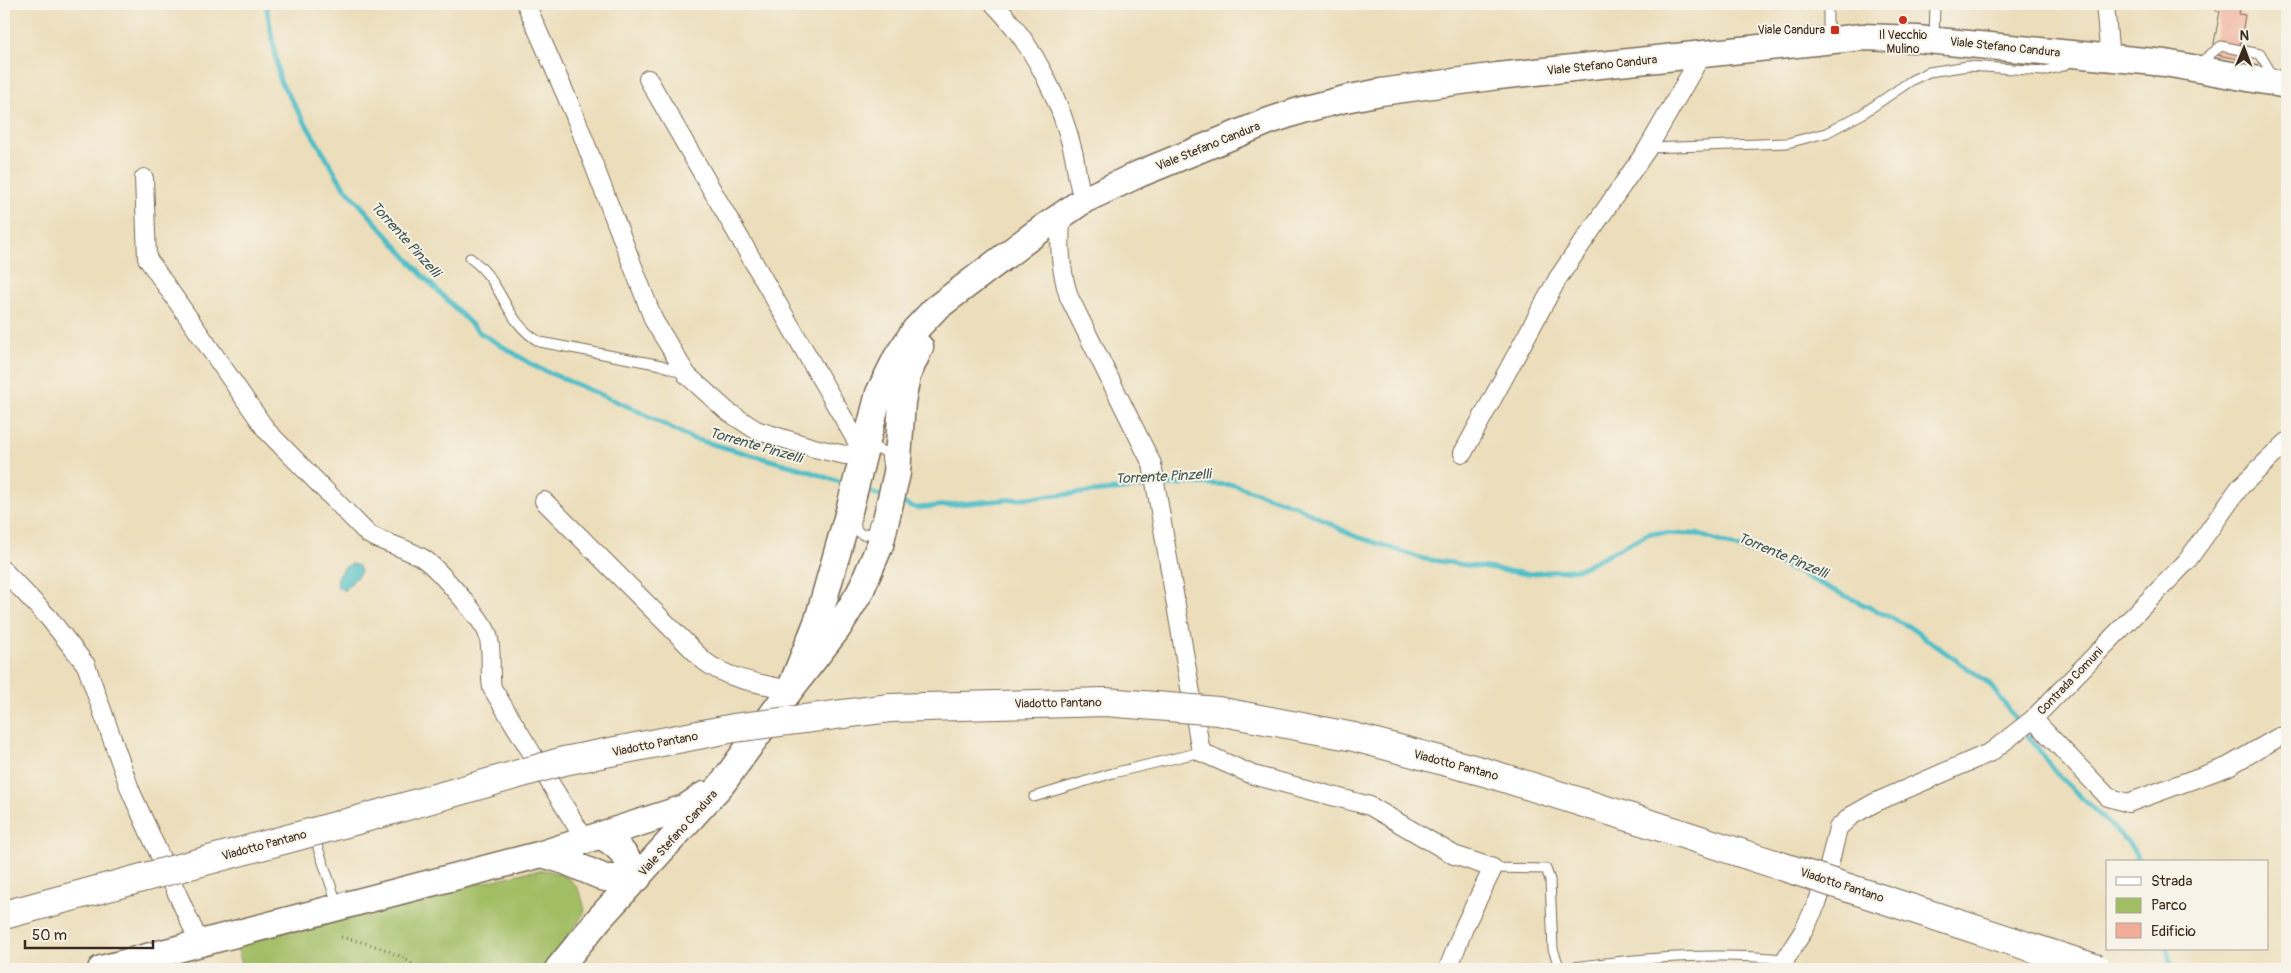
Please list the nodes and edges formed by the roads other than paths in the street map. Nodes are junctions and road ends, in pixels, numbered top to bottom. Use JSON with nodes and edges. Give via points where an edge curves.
{"nodes":[{"id":1,"x":526,"y":4,"type":"edge"},
{"id":2,"x":994,"y":4,"type":"edge"},
{"id":3,"x":1828,"y":4,"type":"edge"},
{"id":4,"x":1935,"y":4,"type":"edge"},
{"id":5,"x":2105,"y":4,"type":"edge"},
{"id":6,"x":1828,"y":40,"type":"junction"},
{"id":7,"x":1934,"y":41,"type":"junction"},
{"id":8,"x":1702,"y":54,"type":"junction"},
{"id":9,"x":2077,"y":54,"type":"junction"},
{"id":10,"x":2110,"y":58,"type":"junction"},
{"id":11,"x":648,"y":79,"type":"dead end"},
{"id":12,"x":2282,"y":84,"type":"edge"},
{"id":13,"x":1648,"y":148,"type":"junction"},
{"id":14,"x":144,"y":178,"type":"dead end"},
{"id":15,"x":1084,"y":200,"type":"junction"},
{"id":16,"x":1062,"y":214,"type":"junction"},
{"id":17,"x":470,"y":258,"type":"dead end"},
{"id":18,"x":963,"y":288,"type":"junction"},
{"id":19,"x":687,"y":376,"type":"junction"},
{"id":20,"x":2287,"y":442,"type":"edge"},
{"id":21,"x":1463,"y":453,"type":"dead end"},
{"id":22,"x":858,"y":486,"type":"junction"},
{"id":23,"x":885,"y":500,"type":"junction"},
{"id":24,"x":544,"y":501,"type":"dead end"},
{"id":25,"x":4,"y":571,"type":"edge"},
{"id":26,"x":790,"y":690,"type":"junction"},
{"id":27,"x":2032,"y":719,"type":"junction"},
{"id":28,"x":2287,"y":737,"type":"edge"},
{"id":29,"x":1201,"y":752,"type":"junction"},
{"id":30,"x":722,"y":784,"type":"junction"},
{"id":31,"x":1034,"y":797,"type":"dead end"},
{"id":32,"x":593,"y":838,"type":"junction"},
{"id":33,"x":317,"y":845,"type":"dead end"},
{"id":34,"x":542,"y":854,"type":"junction"},
{"id":35,"x":1493,"y":868,"type":"junction"},
{"id":36,"x":584,"y":871,"type":"junction"},
{"id":37,"x":638,"y":878,"type":"junction"},
{"id":38,"x":338,"y":908,"type":"junction"},
{"id":39,"x":4,"y":914,"type":"edge"},
{"id":40,"x":599,"y":919,"type":"junction"},
{"id":41,"x":200,"y":944,"type":"junction"},
{"id":42,"x":1781,"y":964,"type":"edge"},
{"id":43,"x":101,"y":969,"type":"edge"},
{"id":44,"x":558,"y":969,"type":"edge"},
{"id":45,"x":1448,"y":969,"type":"edge"},
{"id":46,"x":1561,"y":969,"type":"edge"},
{"id":47,"x":2098,"y":969,"type":"edge"}],
"edges":[{"from":1,"to":19,"type":"street","via":[[575,116],[654,321]]},
{"from":2,"to":15,"type":"street","via":[[1011,21],[1053,94],[1074,156],[1077,183]]},
{"from":3,"to":6,"type":"lane"},
{"from":4,"to":7,"type":"lane"},
{"from":5,"to":10,"type":"street"},
{"from":6,"to":7,"type":"main road","name":"Viale Stefano Candura","via":[[1889,37]]},
{"from":6,"to":8,"type":"main road","name":"Viale Stefano Candura"},
{"from":7,"to":9,"type":"main road","name":"Viale Stefano Candura"},
{"from":8,"to":13,"type":"street"},
{"from":8,"to":15,"type":"main road","name":"Viale Stefano Candura","via":[[1498,76],[1345,99],[1269,122],[1131,177]]},
{"from":9,"to":10,"type":"main road","name":"Viale Stefano Candura"},
{"from":9,"to":13,"type":"lane","via":[[2063,66],[2044,71],[1968,66],[1929,72],[1862,114],[1826,133],[1806,139],[1787,143]]},
{"from":10,"to":12,"type":"main road","name":"Viale Stefano Candura","via":[[2165,63]]},
{"from":11,"to":22,"type":"street"},
{"from":13,"to":21,"type":"street","via":[[1558,278]]},
{"from":14,"to":32,"type":"street","via":[[148,258],[267,431],[368,534],[407,550],[442,576],[488,631],[492,688]]},
{"from":15,"to":16,"type":"main road","name":"Viale Stefano Candura"},
{"from":16,"to":18,"type":"main road","name":"Viale Stefano Candura"},
{"from":16,"to":29,"type":"street","via":[[1059,257],[1069,297],[1152,464]]},
{"from":17,"to":19,"type":"lane","via":[[494,282],[514,320],[526,334],[540,342],[661,366]]},
{"from":18,"to":22,"type":"main road","name":"Viale Stefano Candura","via":[[928,316],[897,357],[878,393]]},
{"from":18,"to":23,"type":"main road","name":"Viale Stefano Candura","via":[[925,338],[907,376]]},
{"from":19,"to":22,"type":"street","via":[[727,411],[756,430],[845,455]]},
{"from":20,"to":27,"type":"street","name":"Contrada Comuni","via":[[2240,487],[2186,561]]},
{"from":22,"to":23,"type":"lane","via":[[855,527],[858,533],[872,532]]},
{"from":22,"to":23,"type":"lane","via":[[872,453],[878,449],[886,452]]},
{"from":22,"to":26,"type":"main road","name":"Viale Stefano Candura","via":[[818,620]]},
{"from":23,"to":26,"type":"main road","name":"Viale Stefano Candura","via":[[880,545],[860,592],[838,628]]},
{"from":24,"to":26,"type":"street","via":[[718,672]]},
{"from":25,"to":41,"type":"street","via":[[86,665],[128,783]]},
{"from":26,"to":30,"type":"main road","name":"Viale Stefano Candura"},
{"from":27,"to":28,"type":"street","via":[[2108,797],[2128,803],[2227,767],[2279,737]]},
{"from":27,"to":42,"type":"street","name":"Contrada Comuni","via":[[1991,752],[1874,803],[1838,828],[1818,901],[1804,930]]},
{"from":29,"to":31,"type":"lane"},
{"from":29,"to":35,"type":"street","via":[[1252,775],[1370,806],[1454,855]]},
{"from":30,"to":32,"type":"main road","via":[[685,808]]},
{"from":30,"to":37,"type":"main road","name":"Viale Stefano Candura"},
{"from":32,"to":34,"type":"main road"},
{"from":32,"to":37,"type":"main road","via":[[615,843]]},
{"from":33,"to":38,"type":"lane"},
{"from":34,"to":36,"type":"main road","via":[[564,860]]},
{"from":34,"to":38,"type":"main road"},
{"from":35,"to":45,"type":"street"},
{"from":35,"to":46,"type":"lane","via":[[1546,869],[1550,880],[1553,949]]},
{"from":36,"to":37,"type":"main road","via":[[605,878]]},
{"from":36,"to":40,"type":"main road","via":[[595,890]]},
{"from":37,"to":40,"type":"main road","name":"Viale Stefano Candura"},
{"from":38,"to":41,"type":"main road"},
{"from":39,"to":47,"type":"main road","name":"Viadotto Pantano","bridge":true,"via":[[355,821],[564,761],[734,728],[890,708],[1105,702],[1218,711],[1354,737],[1488,773]]},
{"from":40,"to":44,"type":"main road","name":"Viale Stefano Candura"},
{"from":41,"to":43,"type":"main road"},
{"from":42,"to":46,"type":"lane","via":[[1700,957],[1618,960]]}]}
